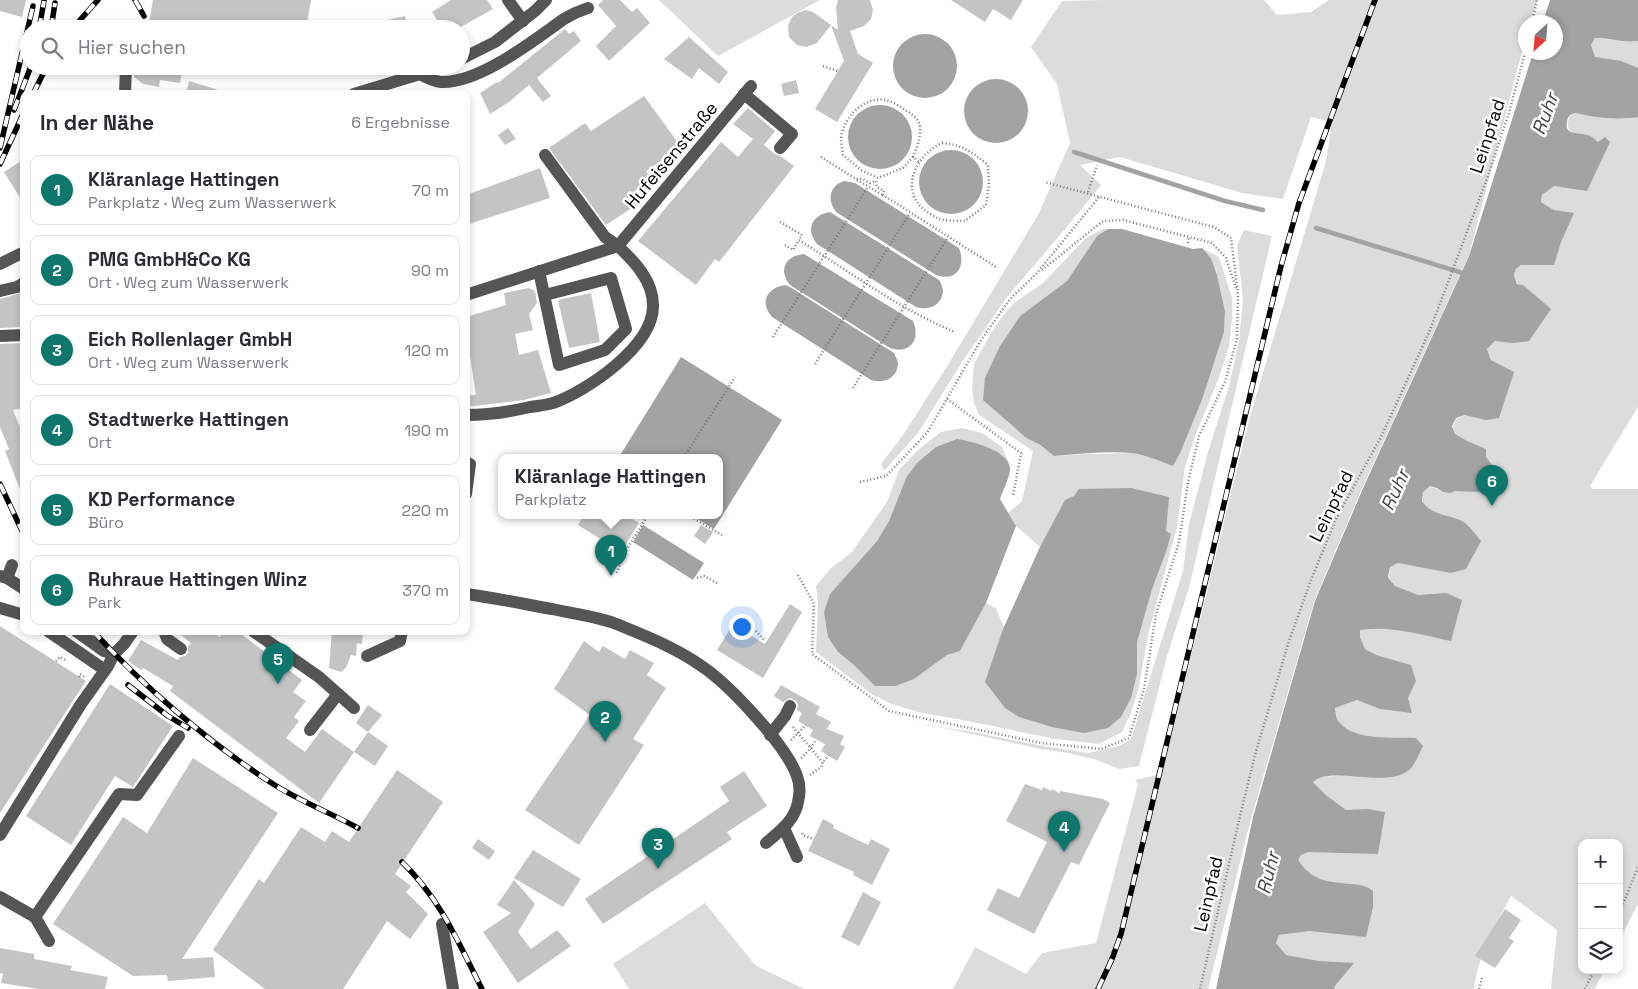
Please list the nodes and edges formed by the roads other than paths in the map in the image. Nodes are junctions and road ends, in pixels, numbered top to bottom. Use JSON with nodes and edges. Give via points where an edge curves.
{"nodes":[{"id":1,"x":508,"y":0,"type":"edge"},
{"id":2,"x":546,"y":0,"type":"edge"},
{"id":3,"x":588,"y":8,"type":"dead end"},
{"id":4,"x":523,"y":20,"type":"junction"},
{"id":5,"x":470,"y":55,"type":"edge"},
{"id":6,"x":126,"y":75,"type":"edge"},
{"id":7,"x":417,"y":75,"type":"edge"},
{"id":8,"x":422,"y":75,"type":"edge"},
{"id":9,"x":125,"y":90,"type":"edge"},
{"id":10,"x":367,"y":90,"type":"edge"},
{"id":11,"x":780,"y":148,"type":"dead end"},
{"id":12,"x":545,"y":155,"type":"dead end"},
{"id":13,"x":618,"y":246,"type":"junction"},
{"id":14,"x":20,"y":254,"type":"edge"},
{"id":15,"x":0,"y":264,"type":"edge"},
{"id":16,"x":540,"y":271,"type":"junction"},
{"id":17,"x":20,"y":285,"type":"edge"},
{"id":18,"x":0,"y":291,"type":"edge"},
{"id":19,"x":470,"y":294,"type":"edge"},
{"id":20,"x":545,"y":295,"type":"junction"},
{"id":21,"x":20,"y":335,"type":"edge"},
{"id":22,"x":0,"y":336,"type":"edge"},
{"id":23,"x":470,"y":415,"type":"edge"},
{"id":24,"x":12,"y":565,"type":"dead end"},
{"id":25,"x":4,"y":577,"type":"edge"},
{"id":26,"x":20,"y":587,"type":"edge"},
{"id":27,"x":470,"y":595,"type":"edge"},
{"id":28,"x":0,"y":608,"type":"edge"},
{"id":29,"x":20,"y":614,"type":"edge"},
{"id":30,"x":54,"y":635,"type":"edge"},
{"id":31,"x":81,"y":635,"type":"edge"},
{"id":32,"x":130,"y":635,"type":"edge"},
{"id":33,"x":166,"y":635,"type":"edge"},
{"id":34,"x":259,"y":635,"type":"edge"},
{"id":35,"x":401,"y":635,"type":"edge"},
{"id":36,"x":181,"y":649,"type":"dead end"},
{"id":37,"x":114,"y":654,"type":"junction"},
{"id":38,"x":367,"y":656,"type":"dead end"},
{"id":39,"x":107,"y":668,"type":"junction"},
{"id":40,"x":338,"y":694,"type":"junction"},
{"id":41,"x":354,"y":708,"type":"dead end"},
{"id":42,"x":788,"y":711,"type":"road end"},
{"id":43,"x":310,"y":730,"type":"dead end"},
{"id":44,"x":770,"y":735,"type":"junction"},
{"id":45,"x":179,"y":736,"type":"dead end"},
{"id":46,"x":784,"y":828,"type":"junction"},
{"id":47,"x":0,"y":835,"type":"edge"},
{"id":48,"x":766,"y":843,"type":"dead end"},
{"id":49,"x":797,"y":857,"type":"dead end"},
{"id":50,"x":0,"y":897,"type":"edge"},
{"id":51,"x":34,"y":917,"type":"junction"},
{"id":52,"x":442,"y":924,"type":"dead end"},
{"id":53,"x":50,"y":941,"type":"dead end"},
{"id":54,"x":453,"y":989,"type":"edge"}],
"edges":[{"from":1,"to":4,"type":"street"},
{"from":2,"to":4,"type":"street"},
{"from":3,"to":8,"type":"street","via":[[564,19],[502,61],[476,73],[444,82]]},
{"from":4,"to":5,"type":"street","via":[[496,42]]},
{"from":6,"to":9,"type":"street"},
{"from":7,"to":10,"type":"street"},
{"from":11,"to":13,"type":"street","name":"Hufeisenstraße","via":[[792,134],[748,90]]},
{"from":12,"to":13,"type":"street","via":[[605,237]]},
{"from":13,"to":16,"type":"street"},
{"from":13,"to":23,"type":"street","via":[[644,276],[650,291],[653,306],[650,323],[642,337],[611,369],[584,388],[552,403],[505,413]]},
{"from":14,"to":15,"type":"street"},
{"from":16,"to":19,"type":"street"},
{"from":16,"to":20,"type":"street"},
{"from":17,"to":18,"type":"street"},
{"from":20,"to":20,"type":"street","via":[[559,365],[605,350],[626,329],[611,278]]},
{"from":21,"to":22,"type":"street"},
{"from":24,"to":25,"type":"street"},
{"from":25,"to":26,"type":"street"},
{"from":27,"to":44,"type":"street","via":[[589,616],[643,635],[684,655],[716,677]]},
{"from":28,"to":29,"type":"street"},
{"from":30,"to":39,"type":"street"},
{"from":31,"to":37,"type":"street","via":[[104,652]]},
{"from":32,"to":37,"type":"street"},
{"from":33,"to":36,"type":"street"},
{"from":34,"to":40,"type":"street"},
{"from":35,"to":38,"type":"street","via":[[400,641]]},
{"from":37,"to":39,"type":"street"},
{"from":39,"to":47,"type":"street"},
{"from":40,"to":41,"type":"street"},
{"from":40,"to":43,"type":"street"},
{"from":42,"to":44,"type":"street"},
{"from":44,"to":46,"type":"street","via":[[798,778],[798,803]]},
{"from":45,"to":51,"type":"street","via":[[137,795],[119,794]]},
{"from":46,"to":48,"type":"street"},
{"from":46,"to":49,"type":"street"},
{"from":50,"to":51,"type":"street"},
{"from":51,"to":53,"type":"street"},
{"from":52,"to":54,"type":"street"}]}
